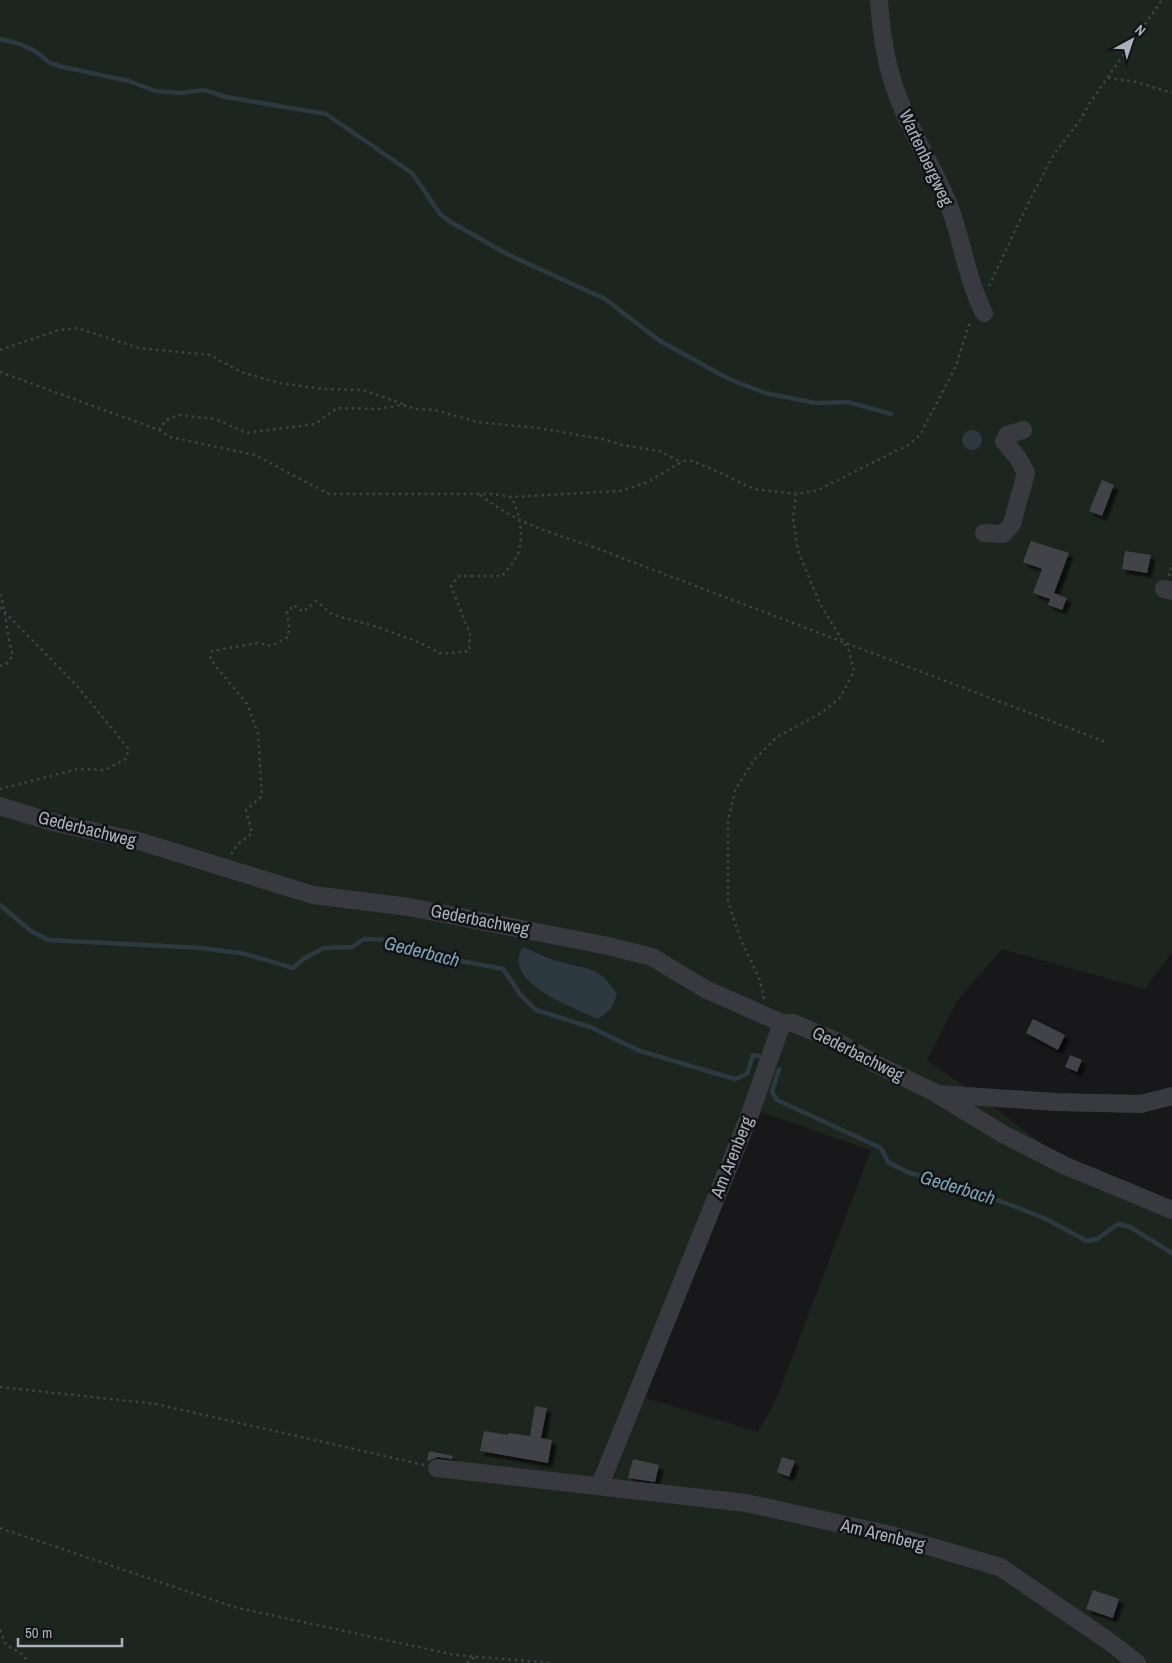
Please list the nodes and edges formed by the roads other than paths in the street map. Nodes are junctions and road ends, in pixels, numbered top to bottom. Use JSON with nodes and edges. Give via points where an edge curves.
{"nodes":[{"id":1,"x":877,"y":1,"type":"edge"},
{"id":2,"x":981,"y":308,"type":"road end"},
{"id":3,"x":1023,"y":430,"type":"dead end"},
{"id":4,"x":984,"y":533,"type":"dead end"},
{"id":5,"x":0,"y":806,"type":"edge"},
{"id":6,"x":774,"y":1019,"type":"junction"},
{"id":7,"x":938,"y":1094,"type":"junction"},
{"id":8,"x":1172,"y":1096,"type":"edge"},
{"id":9,"x":1172,"y":1210,"type":"edge"},
{"id":10,"x":437,"y":1468,"type":"road end"},
{"id":11,"x":600,"y":1485,"type":"junction"},
{"id":12,"x":1137,"y":1663,"type":"edge"}],
"edges":[{"from":1,"to":2,"type":"street","name":"Wartenbergweg","via":[[884,52],[898,98],[937,176],[958,230],[967,270]]},
{"from":3,"to":4,"type":"street","via":[[1007,435],[1004,441],[1026,474],[1012,524],[1002,534]]},
{"from":5,"to":6,"type":"street","name":"Gederbachweg","via":[[52,822],[142,842],[313,895],[409,907],[652,957],[705,989]]},
{"from":6,"to":7,"type":"street","name":"Gederbachweg","via":[[793,1023],[836,1041]]},
{"from":6,"to":11,"type":"street","name":"Am Arenberg","via":[[750,1114]]},
{"from":7,"to":8,"type":"street","name":"Gederbachweg","via":[[1141,1104]]},
{"from":7,"to":9,"type":"street","name":"Gederbachweg","via":[[1000,1133],[1066,1166]]},
{"from":10,"to":11,"type":"street","name":"Am Arenberg"},
{"from":11,"to":12,"type":"street","name":"Am Arenberg","via":[[746,1503],[891,1535],[1000,1567]]}]}
